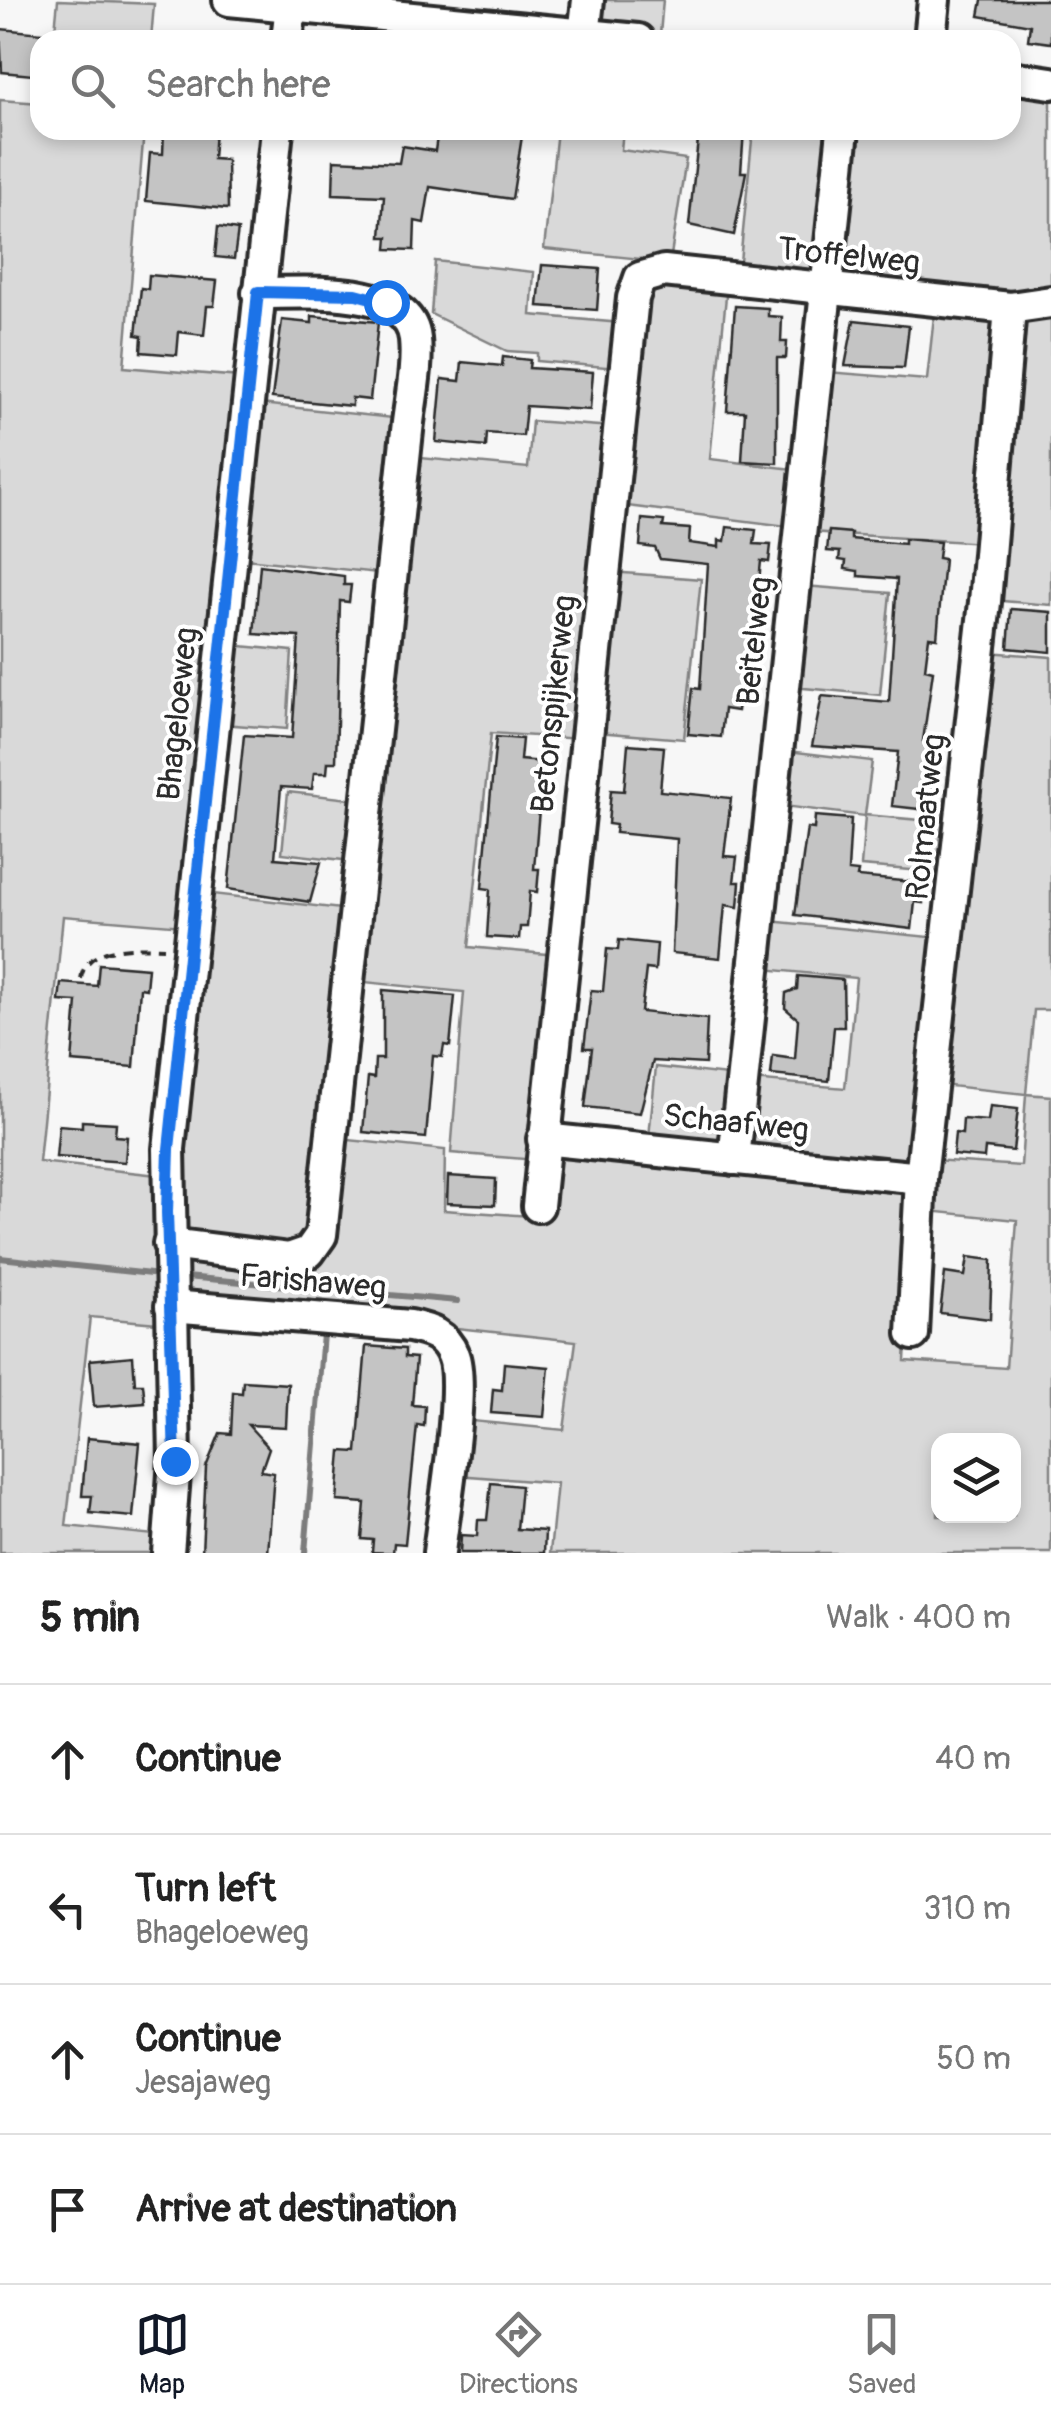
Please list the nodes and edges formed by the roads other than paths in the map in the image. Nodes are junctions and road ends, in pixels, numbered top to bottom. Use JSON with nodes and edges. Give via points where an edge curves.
{"nodes":[{"id":1,"x":229,"y":0,"type":"edge"},
{"id":2,"x":588,"y":0,"type":"edge"},
{"id":3,"x":934,"y":0,"type":"edge"},
{"id":4,"x":325,"y":4,"type":"edge"},
{"id":5,"x":291,"y":6,"type":"junction"},
{"id":6,"x":288,"y":30,"type":"edge"},
{"id":7,"x":542,"y":30,"type":"edge"},
{"id":8,"x":585,"y":30,"type":"edge"},
{"id":9,"x":931,"y":30,"type":"edge"},
{"id":10,"x":1021,"y":78,"type":"edge"},
{"id":11,"x":1051,"y":83,"type":"edge"},
{"id":12,"x":276,"y":140,"type":"edge"},
{"id":13,"x":842,"y":140,"type":"edge"},
{"id":14,"x":640,"y":278,"type":"joint"},
{"id":15,"x":827,"y":290,"type":"junction"},
{"id":16,"x":258,"y":292,"type":"junction"},
{"id":17,"x":1051,"y":302,"type":"edge"},
{"id":18,"x":1010,"y":308,"type":"junction"},
{"id":19,"x":543,"y":1139,"type":"junction"},
{"id":20,"x":734,"y":1158,"type":"junction"},
{"id":21,"x":921,"y":1178,"type":"junction"},
{"id":22,"x":538,"y":1206,"type":"dead end"},
{"id":23,"x":169,"y":1244,"type":"junction"},
{"id":24,"x":171,"y":1306,"type":"junction"},
{"id":25,"x":913,"y":1334,"type":"dead end"},
{"id":26,"x":168,"y":1553,"type":"edge"},
{"id":27,"x":439,"y":1553,"type":"edge"}],
"edges":[{"from":1,"to":5,"type":"street"},
{"from":2,"to":8,"type":"street"},
{"from":3,"to":9,"type":"street"},
{"from":4,"to":5,"type":"street"},
{"from":4,"to":7,"type":"street"},
{"from":5,"to":6,"type":"street"},
{"from":10,"to":11,"type":"street"},
{"from":12,"to":16,"type":"street","name":"Bhageloeweg"},
{"from":13,"to":15,"type":"street","name":"Beitelweg"},
{"from":14,"to":15,"type":"street","name":"Troffelweg","via":[[664,271]]},
{"from":14,"to":19,"type":"street","name":"Betonspijkerweg"},
{"from":15,"to":18,"type":"street","name":"Troffelweg"},
{"from":15,"to":20,"type":"street","name":"Beitelweg"},
{"from":16,"to":23,"type":"street","name":"Bhageloeweg","via":[[169,1149]]},
{"from":16,"to":23,"type":"street","via":[[356,294],[386,302],[410,319],[415,339],[409,413],[321,1235],[309,1252],[289,1260]]},
{"from":17,"to":18,"type":"street","name":"Troffelweg"},
{"from":18,"to":21,"type":"street","name":"Rolmaatweg","via":[[985,602]]},
{"from":19,"to":20,"type":"street","name":"Schaafweg"},
{"from":19,"to":22,"type":"street","name":"Betonspijkerweg"},
{"from":20,"to":21,"type":"street","name":"Schaafweg"},
{"from":21,"to":25,"type":"street","name":"Rolmaatweg"},
{"from":23,"to":24,"type":"street","name":"Bhageloeweg"},
{"from":24,"to":26,"type":"street","name":"Bhageloeweg","via":[[175,1461]]},
{"from":24,"to":27,"type":"street","name":"Farishaweg","via":[[410,1326],[445,1340],[457,1374]]}]}
